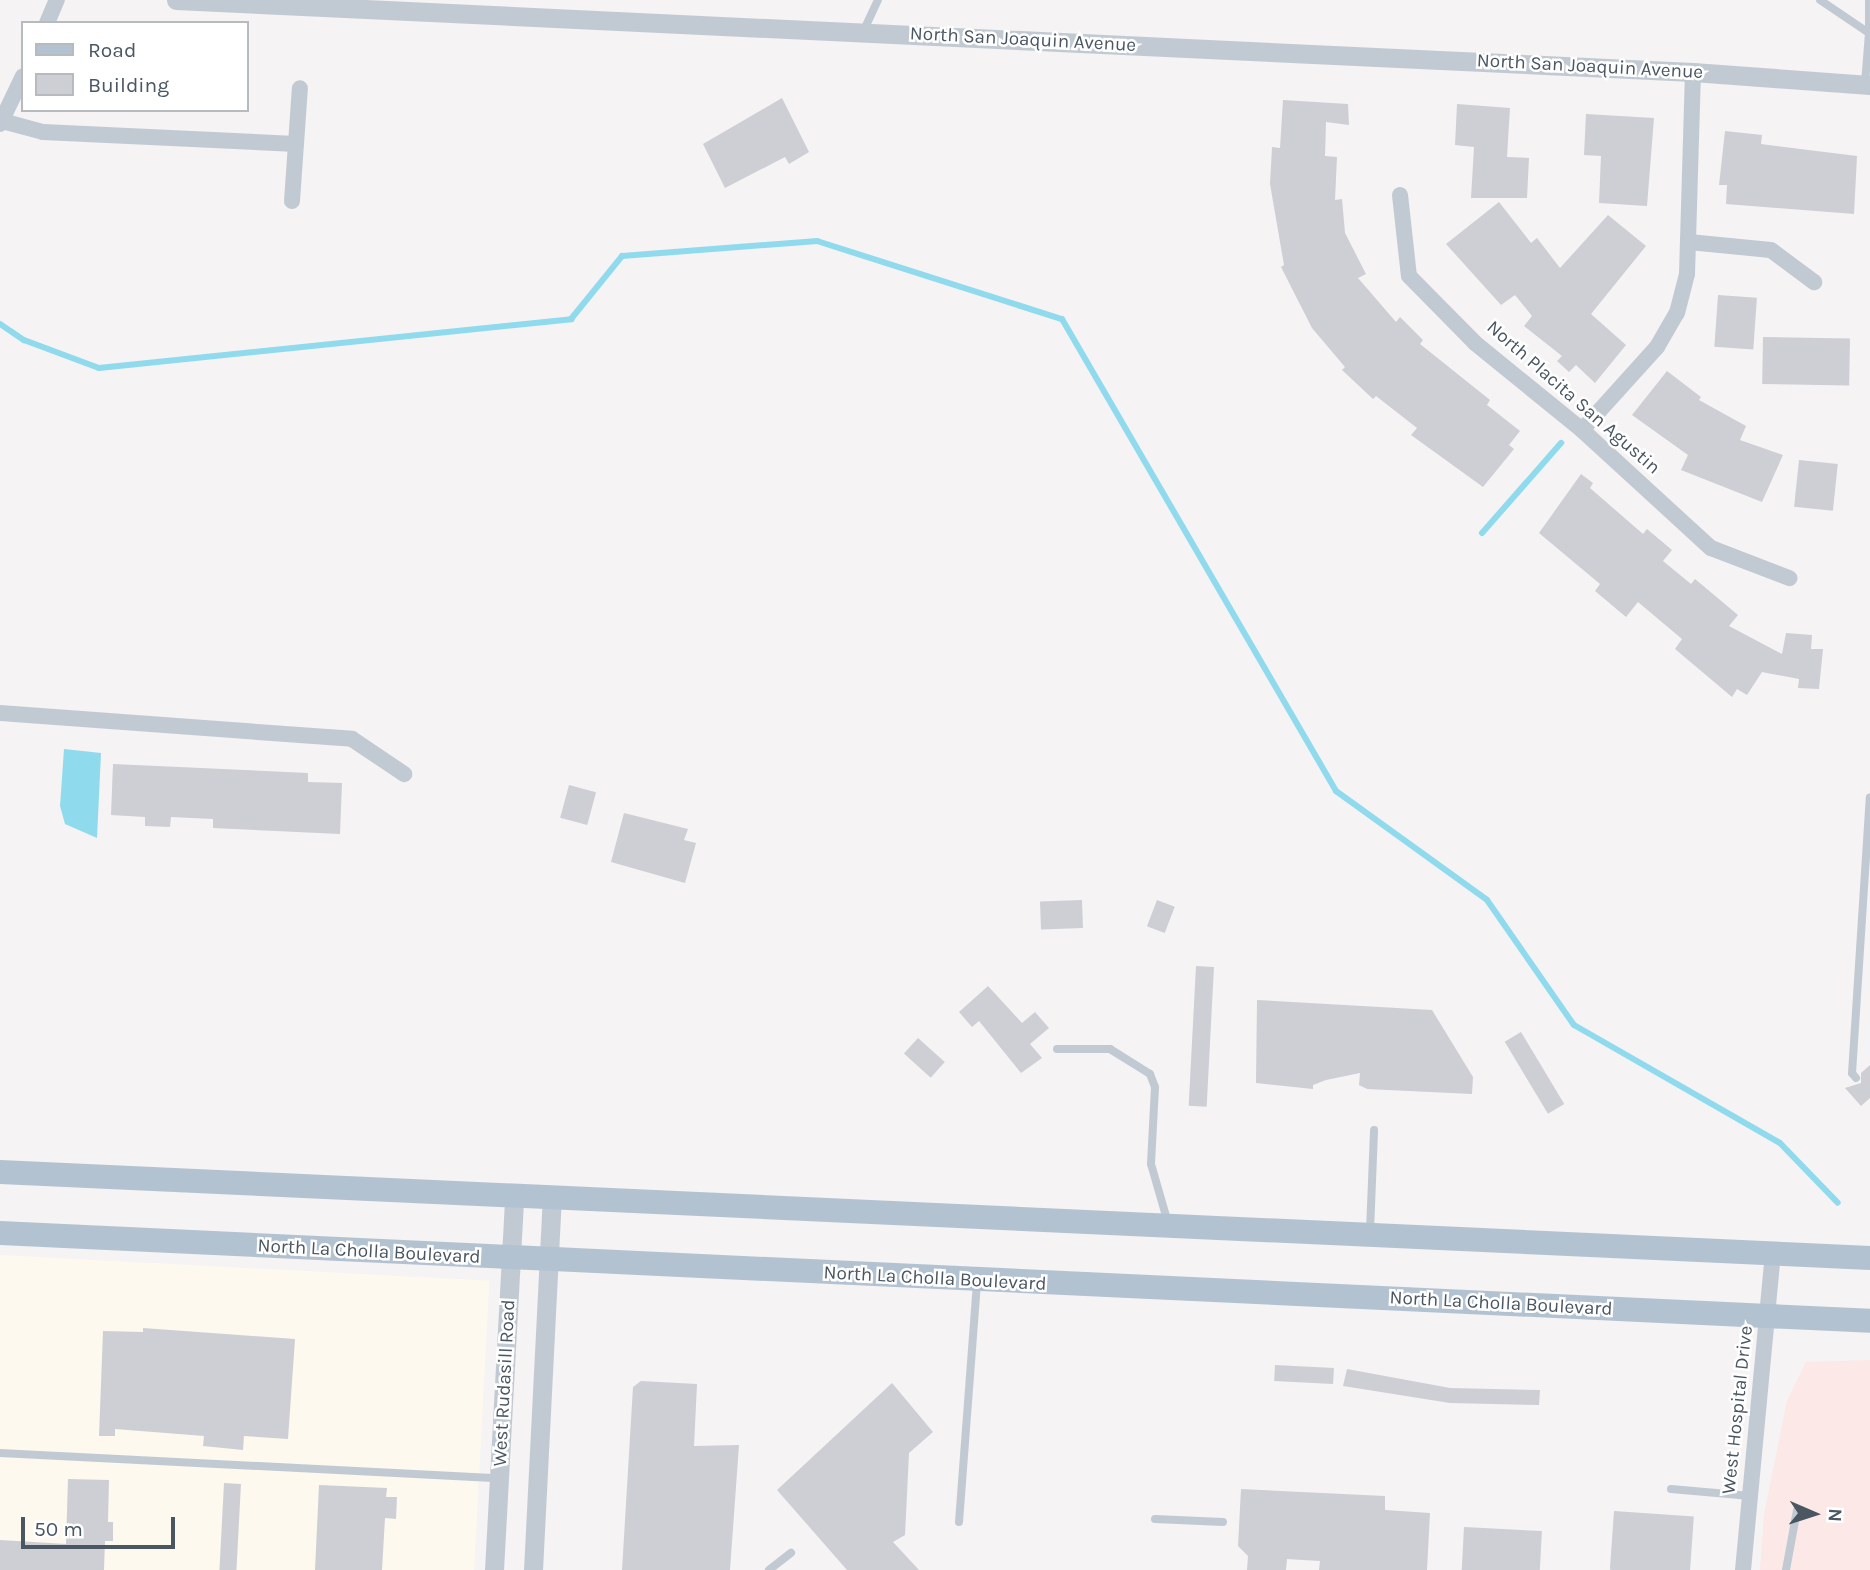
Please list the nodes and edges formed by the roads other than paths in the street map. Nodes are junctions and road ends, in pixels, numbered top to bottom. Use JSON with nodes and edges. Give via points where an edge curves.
{"nodes":[{"id":1,"x":57,"y":0,"type":"edge"},
{"id":2,"x":176,"y":0,"type":"edge"},
{"id":3,"x":878,"y":0,"type":"edge"},
{"id":4,"x":1820,"y":0,"type":"edge"},
{"id":5,"x":1869,"y":0,"type":"edge"},
{"id":6,"x":48,"y":21,"type":"edge"},
{"id":7,"x":863,"y":33,"type":"junction"},
{"id":8,"x":1869,"y":33,"type":"edge"},
{"id":9,"x":1693,"y":72,"type":"junction"},
{"id":10,"x":21,"y":80,"type":"edge"},
{"id":11,"x":1868,"y":84,"type":"edge"},
{"id":12,"x":300,"y":88,"type":"dead end"},
{"id":13,"x":1,"y":122,"type":"edge"},
{"id":14,"x":296,"y":144,"type":"junction"},
{"id":15,"x":1401,"y":195,"type":"dead end"},
{"id":16,"x":292,"y":201,"type":"dead end"},
{"id":17,"x":1689,"y":242,"type":"junction"},
{"id":18,"x":1814,"y":282,"type":"dead end"},
{"id":19,"x":1582,"y":430,"type":"junction"},
{"id":20,"x":1789,"y":578,"type":"dead end"},
{"id":21,"x":0,"y":713,"type":"edge"},
{"id":22,"x":404,"y":774,"type":"dead end"},
{"id":23,"x":1870,"y":798,"type":"edge"},
{"id":24,"x":1057,"y":1049,"type":"dead end"},
{"id":25,"x":1856,"y":1078,"type":"dead end"},
{"id":26,"x":1374,"y":1130,"type":"dead end"},
{"id":27,"x":0,"y":1172,"type":"edge"},
{"id":28,"x":514,"y":1197,"type":"junction"},
{"id":29,"x":552,"y":1199,"type":"junction"},
{"id":30,"x":1168,"y":1226,"type":"junction"},
{"id":31,"x":0,"y":1233,"type":"edge"},
{"id":32,"x":1370,"y":1234,"type":"junction"},
{"id":33,"x":1773,"y":1254,"type":"junction"},
{"id":34,"x":1870,"y":1258,"type":"edge"},
{"id":35,"x":511,"y":1259,"type":"junction"},
{"id":36,"x":549,"y":1261,"type":"junction"},
{"id":37,"x":978,"y":1281,"type":"junction"},
{"id":38,"x":1769,"y":1316,"type":"junction"},
{"id":39,"x":1870,"y":1321,"type":"edge"},
{"id":40,"x":0,"y":1453,"type":"edge"},
{"id":41,"x":500,"y":1478,"type":"junction"},
{"id":42,"x":1671,"y":1489,"type":"dead end"},
{"id":43,"x":1751,"y":1496,"type":"junction"},
{"id":44,"x":1797,"y":1510,"type":"dead end"},
{"id":45,"x":1155,"y":1519,"type":"dead end"},
{"id":46,"x":959,"y":1522,"type":"dead end"},
{"id":47,"x":1223,"y":1522,"type":"dead end"},
{"id":48,"x":791,"y":1553,"type":"dead end"},
{"id":49,"x":494,"y":1570,"type":"edge"},
{"id":50,"x":533,"y":1570,"type":"edge"},
{"id":51,"x":769,"y":1570,"type":"edge"},
{"id":52,"x":1744,"y":1570,"type":"edge"},
{"id":53,"x":1786,"y":1570,"type":"edge"}],
"edges":[{"from":1,"to":6,"type":"street"},
{"from":2,"to":7,"type":"street","name":"North San Joaquin Avenue"},
{"from":3,"to":7,"type":"lane"},
{"from":4,"to":8,"type":"lane"},
{"from":5,"to":8,"type":"lane"},
{"from":7,"to":9,"type":"street","name":"North San Joaquin Avenue"},
{"from":8,"to":11,"type":"lane"},
{"from":9,"to":11,"type":"street","name":"North San Joaquin Avenue"},
{"from":9,"to":17,"type":"street"},
{"from":10,"to":13,"type":"street"},
{"from":12,"to":14,"type":"street"},
{"from":13,"to":14,"type":"street","via":[[43,132]]},
{"from":14,"to":16,"type":"street"},
{"from":15,"to":19,"type":"street","name":"North Placita San Agustin","via":[[1409,276],[1475,343]]},
{"from":17,"to":18,"type":"street","via":[[1771,250]]},
{"from":17,"to":19,"type":"street","via":[[1677,313],[1657,348]]},
{"from":19,"to":20,"type":"street","name":"North Placita San Agustin","via":[[1711,548]]},
{"from":21,"to":22,"type":"street","via":[[352,740]]},
{"from":23,"to":25,"type":"lane","via":[[1852,1073]]},
{"from":24,"to":30,"type":"lane","via":[[1110,1049],[1150,1074],[1155,1087],[1151,1164]]},
{"from":26,"to":32,"type":"lane"},
{"from":27,"to":28,"type":"main road"},
{"from":28,"to":29,"type":"main road"},
{"from":28,"to":35,"type":"street","name":"West Rudasill Road"},
{"from":29,"to":30,"type":"main road"},
{"from":29,"to":36,"type":"street","name":"West Rudasill Road"},
{"from":30,"to":32,"type":"main road"},
{"from":31,"to":35,"type":"main road","name":"North La Cholla Boulevard"},
{"from":32,"to":33,"type":"main road"},
{"from":33,"to":34,"type":"main road"},
{"from":33,"to":38,"type":"street","name":"West Hospital Drive"},
{"from":35,"to":36,"type":"main road","name":"North La Cholla Boulevard"},
{"from":35,"to":41,"type":"street","name":"West Rudasill Road"},
{"from":36,"to":37,"type":"main road","name":"North La Cholla Boulevard"},
{"from":36,"to":50,"type":"street","name":"West Rudasill Road"},
{"from":37,"to":38,"type":"main road","name":"North La Cholla Boulevard"},
{"from":37,"to":46,"type":"lane"},
{"from":38,"to":39,"type":"main road","name":"North La Cholla Boulevard"},
{"from":38,"to":43,"type":"street","name":"West Hospital Drive"},
{"from":40,"to":41,"type":"lane"},
{"from":41,"to":49,"type":"street","name":"West Rudasill Road"},
{"from":42,"to":43,"type":"lane"},
{"from":43,"to":52,"type":"street","name":"West Hospital Drive"},
{"from":44,"to":53,"type":"lane"},
{"from":45,"to":47,"type":"lane"},
{"from":48,"to":51,"type":"lane"}]}
